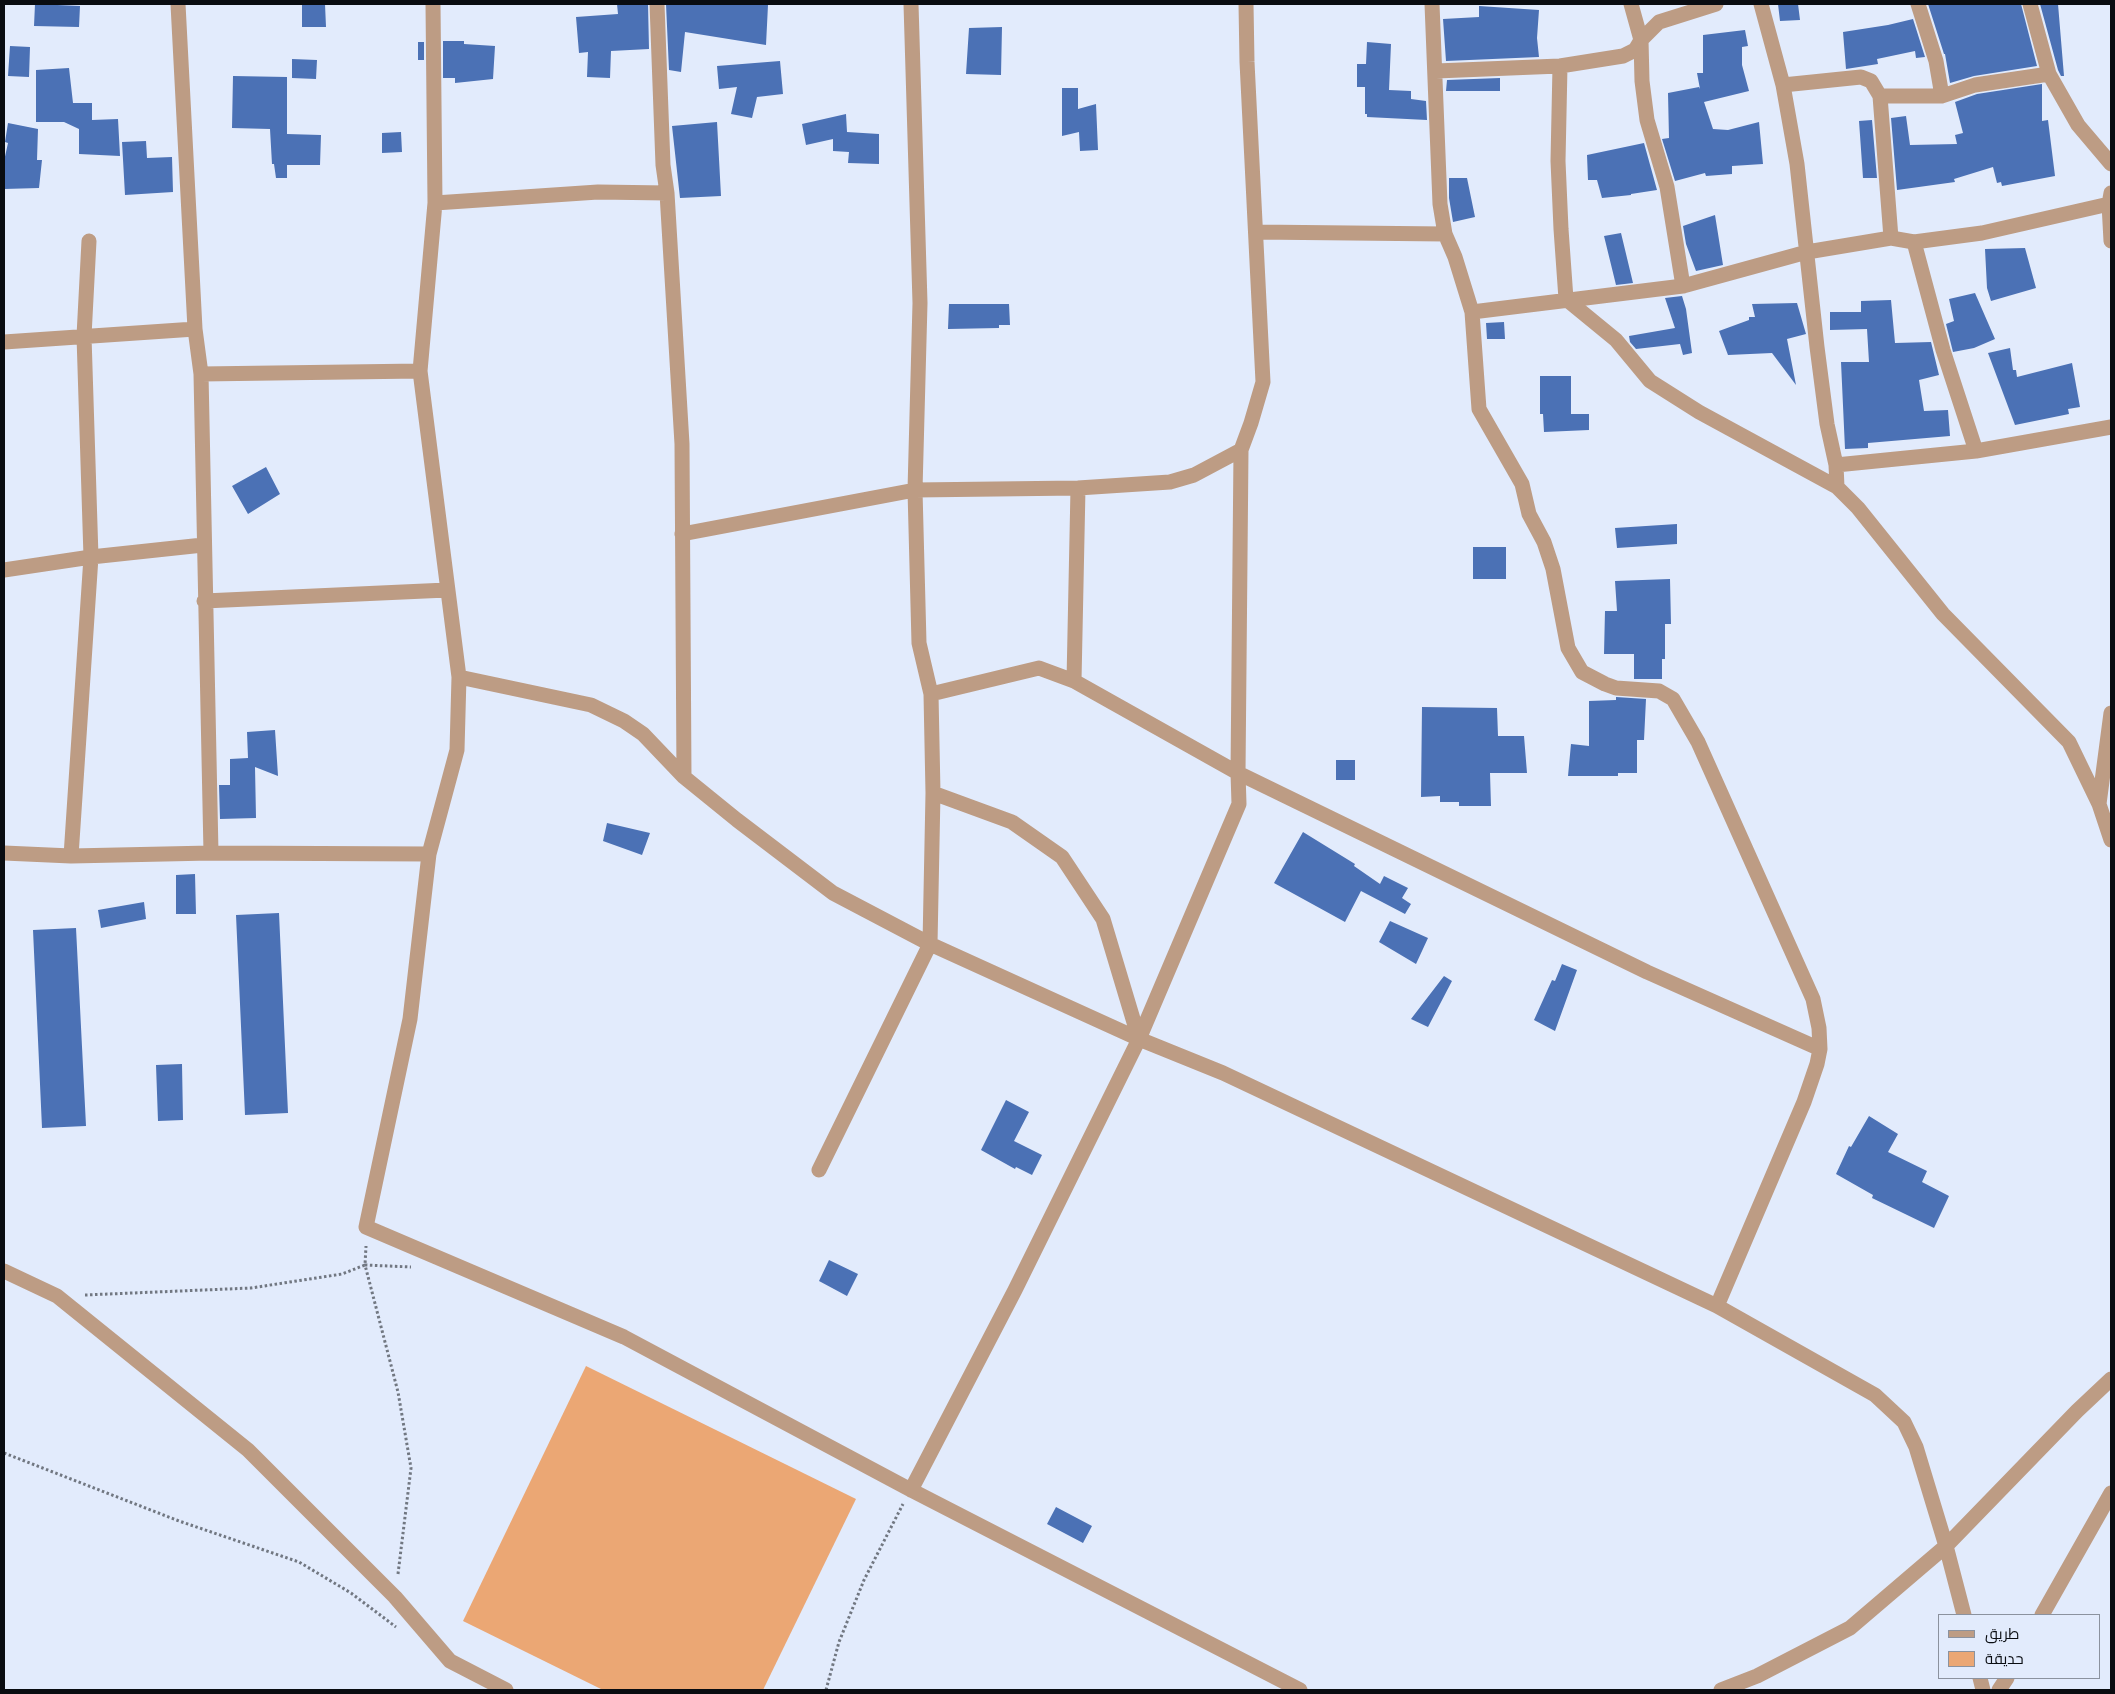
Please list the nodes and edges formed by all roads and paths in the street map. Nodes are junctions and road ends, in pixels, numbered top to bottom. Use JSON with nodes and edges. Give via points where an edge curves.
{"nodes":[{"id":1,"x":178,"y":4,"type":"edge"},
{"id":2,"x":432,"y":4,"type":"edge"},
{"id":3,"x":657,"y":4,"type":"edge"},
{"id":4,"x":911,"y":4,"type":"edge"},
{"id":5,"x":1246,"y":4,"type":"edge"},
{"id":6,"x":1432,"y":4,"type":"edge"},
{"id":7,"x":1631,"y":4,"type":"edge"},
{"id":8,"x":1716,"y":4,"type":"edge"},
{"id":9,"x":1761,"y":4,"type":"edge"},
{"id":10,"x":1918,"y":4,"type":"edge"},
{"id":11,"x":2030,"y":4,"type":"edge"},
{"id":12,"x":1641,"y":40,"type":"junction"},
{"id":13,"x":1560,"y":66,"type":"junction"},
{"id":14,"x":1436,"y":71,"type":"junction"},
{"id":15,"x":2049,"y":74,"type":"junction"},
{"id":16,"x":1783,"y":85,"type":"junction"},
{"id":17,"x":1880,"y":96,"type":"junction"},
{"id":18,"x":1942,"y":96,"type":"junction"},
{"id":19,"x":2111,"y":164,"type":"edge"},
{"id":20,"x":667,"y":194,"type":"junction"},
{"id":21,"x":2110,"y":198,"type":"edge"},
{"id":22,"x":435,"y":204,"type":"junction"},
{"id":23,"x":1256,"y":232,"type":"junction"},
{"id":24,"x":1445,"y":234,"type":"junction"},
{"id":25,"x":1892,"y":238,"type":"junction"},
{"id":26,"x":89,"y":240,"type":"dead end"},
{"id":27,"x":2111,"y":241,"type":"edge"},
{"id":28,"x":1914,"y":242,"type":"junction"},
{"id":29,"x":1807,"y":252,"type":"junction"},
{"id":30,"x":1683,"y":286,"type":"junction"},
{"id":31,"x":1566,"y":299,"type":"junction"},
{"id":32,"x":1472,"y":312,"type":"junction"},
{"id":33,"x":195,"y":329,"type":"junction"},
{"id":34,"x":84,"y":336,"type":"junction"},
{"id":35,"x":4,"y":342,"type":"edge"},
{"id":36,"x":420,"y":371,"type":"junction"},
{"id":37,"x":201,"y":374,"type":"junction"},
{"id":38,"x":2111,"y":427,"type":"edge"},
{"id":39,"x":1241,"y":450,"type":"junction"},
{"id":40,"x":1976,"y":451,"type":"junction"},
{"id":41,"x":1836,"y":465,"type":"junction"},
{"id":42,"x":1837,"y":487,"type":"junction"},
{"id":43,"x":1078,"y":488,"type":"junction"},
{"id":44,"x":915,"y":490,"type":"junction"},
{"id":45,"x":682,"y":534,"type":"junction"},
{"id":46,"x":203,"y":545,"type":"junction"},
{"id":47,"x":91,"y":557,"type":"junction"},
{"id":48,"x":4,"y":570,"type":"edge"},
{"id":49,"x":447,"y":590,"type":"junction"},
{"id":50,"x":204,"y":601,"type":"junction"},
{"id":51,"x":459,"y":677,"type":"junction"},
{"id":52,"x":1074,"y":681,"type":"junction"},
{"id":53,"x":931,"y":694,"type":"junction"},
{"id":54,"x":2111,"y":713,"type":"edge"},
{"id":55,"x":1238,"y":773,"type":"junction"},
{"id":56,"x":684,"y":777,"type":"junction"},
{"id":57,"x":933,"y":793,"type":"junction"},
{"id":58,"x":2099,"y":804,"type":"junction"},
{"id":59,"x":2111,"y":840,"type":"edge"},
{"id":60,"x":4,"y":853,"type":"edge"},
{"id":61,"x":211,"y":853,"type":"junction"},
{"id":62,"x":429,"y":854,"type":"junction"},
{"id":63,"x":71,"y":856,"type":"junction"},
{"id":64,"x":930,"y":944,"type":"junction"},
{"id":65,"x":1138,"y":1039,"type":"junction"},
{"id":66,"x":1820,"y":1049,"type":"junction"},
{"id":67,"x":819,"y":1170,"type":"dead end"},
{"id":68,"x":366,"y":1227,"type":"junction"},
{"id":69,"x":365,"y":1265,"type":"junction"},
{"id":70,"x":4,"y":1271,"type":"edge"},
{"id":71,"x":57,"y":1296,"type":"junction"},
{"id":72,"x":1718,"y":1306,"type":"junction"},
{"id":73,"x":2111,"y":1379,"type":"edge"},
{"id":74,"x":4,"y":1454,"type":"edge"},
{"id":75,"x":911,"y":1490,"type":"junction"},
{"id":76,"x":2111,"y":1493,"type":"edge"},
{"id":77,"x":1946,"y":1546,"type":"junction"},
{"id":78,"x":395,"y":1597,"type":"junction"},
{"id":79,"x":1964,"y":1614,"type":"edge"},
{"id":80,"x":2043,"y":1614,"type":"edge"},
{"id":81,"x":401,"y":1630,"type":"dead end"},
{"id":82,"x":2005,"y":1679,"type":"edge"},
{"id":83,"x":506,"y":1690,"type":"edge"},
{"id":84,"x":826,"y":1690,"type":"edge"},
{"id":85,"x":1300,"y":1690,"type":"edge"},
{"id":86,"x":1720,"y":1690,"type":"edge"},
{"id":87,"x":1999,"y":1690,"type":"edge"}],
"edges":[{"from":1,"to":33,"type":"street"},
{"from":2,"to":22,"type":"street"},
{"from":3,"to":20,"type":"street","via":[[663,166]]},
{"from":4,"to":44,"type":"street","via":[[920,304]]},
{"from":5,"to":23,"type":"street"},
{"from":6,"to":14,"type":"street"},
{"from":7,"to":12,"type":"street"},
{"from":8,"to":12,"type":"street","via":[[1659,22]]},
{"from":9,"to":16,"type":"street"},
{"from":10,"to":18,"type":"street","via":[[1936,61]]},
{"from":11,"to":15,"type":"street"},
{"from":12,"to":13,"type":"street","via":[[1635,50],[1623,56]]},
{"from":12,"to":30,"type":"street","via":[[1642,81],[1648,120],[1666,187]]},
{"from":13,"to":14,"type":"street"},
{"from":13,"to":31,"type":"street","via":[[1558,161]]},
{"from":14,"to":24,"type":"street","via":[[1440,204]]},
{"from":15,"to":18,"type":"street","via":[[1975,85]]},
{"from":15,"to":19,"type":"street","via":[[2078,125]]},
{"from":16,"to":17,"type":"street","via":[[1861,77],[1871,81]]},
{"from":16,"to":29,"type":"street","via":[[1797,164]]},
{"from":17,"to":18,"type":"street"},
{"from":17,"to":25,"type":"street"},
{"from":20,"to":22,"type":"street","via":[[598,192]]},
{"from":20,"to":45,"type":"street","via":[[682,444]]},
{"from":21,"to":27,"type":"street"},
{"from":21,"to":28,"type":"street","via":[[1982,233]]},
{"from":22,"to":36,"type":"street"},
{"from":23,"to":24,"type":"street"},
{"from":23,"to":39,"type":"street","via":[[1263,382]]},
{"from":24,"to":32,"type":"street"},
{"from":25,"to":28,"type":"street"},
{"from":25,"to":29,"type":"street"},
{"from":26,"to":34,"type":"street"},
{"from":28,"to":40,"type":"street","via":[[1943,350]]},
{"from":29,"to":30,"type":"street"},
{"from":29,"to":41,"type":"street","via":[[1825,405]]},
{"from":30,"to":31,"type":"street"},
{"from":31,"to":32,"type":"street"},
{"from":31,"to":42,"type":"street","via":[[1616,340],[1650,381],[1699,412]]},
{"from":32,"to":66,"type":"street","via":[[1480,409],[1522,484],[1529,514],[1544,542],[1553,569],[1568,648],[1582,672],[1616,688],[1659,692],[1673,699],[1698,742],[1813,999]]},
{"from":33,"to":34,"type":"street"},
{"from":33,"to":37,"type":"street"},
{"from":34,"to":35,"type":"street"},
{"from":34,"to":47,"type":"street"},
{"from":36,"to":37,"type":"street"},
{"from":36,"to":49,"type":"street"},
{"from":37,"to":46,"type":"street"},
{"from":38,"to":40,"type":"street"},
{"from":39,"to":43,"type":"street","via":[[1194,475],[1170,482]]},
{"from":39,"to":55,"type":"street"},
{"from":40,"to":41,"type":"street"},
{"from":41,"to":42,"type":"street"},
{"from":42,"to":58,"type":"street","via":[[1858,508],[1944,614],[2069,742]]},
{"from":43,"to":44,"type":"street"},
{"from":43,"to":52,"type":"street"},
{"from":44,"to":45,"type":"street"},
{"from":44,"to":53,"type":"street","via":[[918,643]]},
{"from":45,"to":56,"type":"street"},
{"from":46,"to":47,"type":"street"},
{"from":46,"to":50,"type":"street"},
{"from":47,"to":48,"type":"street"},
{"from":47,"to":63,"type":"street"},
{"from":49,"to":50,"type":"street"},
{"from":49,"to":51,"type":"street"},
{"from":50,"to":61,"type":"street"},
{"from":51,"to":56,"type":"street","via":[[591,705],[643,734]]},
{"from":51,"to":62,"type":"street","via":[[457,750]]},
{"from":52,"to":53,"type":"street","via":[[1039,668]]},
{"from":52,"to":55,"type":"street"},
{"from":53,"to":57,"type":"street"},
{"from":54,"to":58,"type":"street"},
{"from":55,"to":65,"type":"street","via":[[1239,804]]},
{"from":55,"to":66,"type":"street","via":[[1647,972]]},
{"from":56,"to":64,"type":"street","via":[[833,893]]},
{"from":57,"to":64,"type":"street"},
{"from":57,"to":65,"type":"street","via":[[1012,822],[1062,858],[1103,919]]},
{"from":58,"to":59,"type":"street"},
{"from":60,"to":63,"type":"street"},
{"from":61,"to":62,"type":"street"},
{"from":61,"to":63,"type":"street"},
{"from":62,"to":68,"type":"street","via":[[410,1019]]},
{"from":64,"to":65,"type":"street"},
{"from":64,"to":67,"type":"street"},
{"from":65,"to":72,"type":"street","via":[[1232,1077]]},
{"from":65,"to":75,"type":"street","via":[[1015,1290]]},
{"from":66,"to":72,"type":"street","via":[[1804,1102]]},
{"from":68,"to":69,"type":"path"},
{"from":68,"to":75,"type":"street","via":[[624,1337]]},
{"from":69,"to":71,"type":"path","via":[[342,1274],[252,1288]]},
{"from":69,"to":78,"type":"path","via":[[398,1392],[411,1468]]},
{"from":70,"to":71,"type":"street"},
{"from":71,"to":78,"type":"street","via":[[248,1450]]},
{"from":72,"to":77,"type":"street","via":[[1875,1395],[1904,1422],[1916,1447]]},
{"from":73,"to":77,"type":"street"},
{"from":74,"to":81,"type":"path","via":[[179,1521],[298,1562],[351,1593]]},
{"from":75,"to":84,"type":"path","via":[[864,1580],[839,1642]]},
{"from":75,"to":85,"type":"street"},
{"from":76,"to":80,"type":"street"},
{"from":77,"to":79,"type":"street"},
{"from":77,"to":86,"type":"street","via":[[1850,1628],[1758,1676]]},
{"from":78,"to":83,"type":"street","via":[[450,1661]]},
{"from":82,"to":87,"type":"street"}]}
